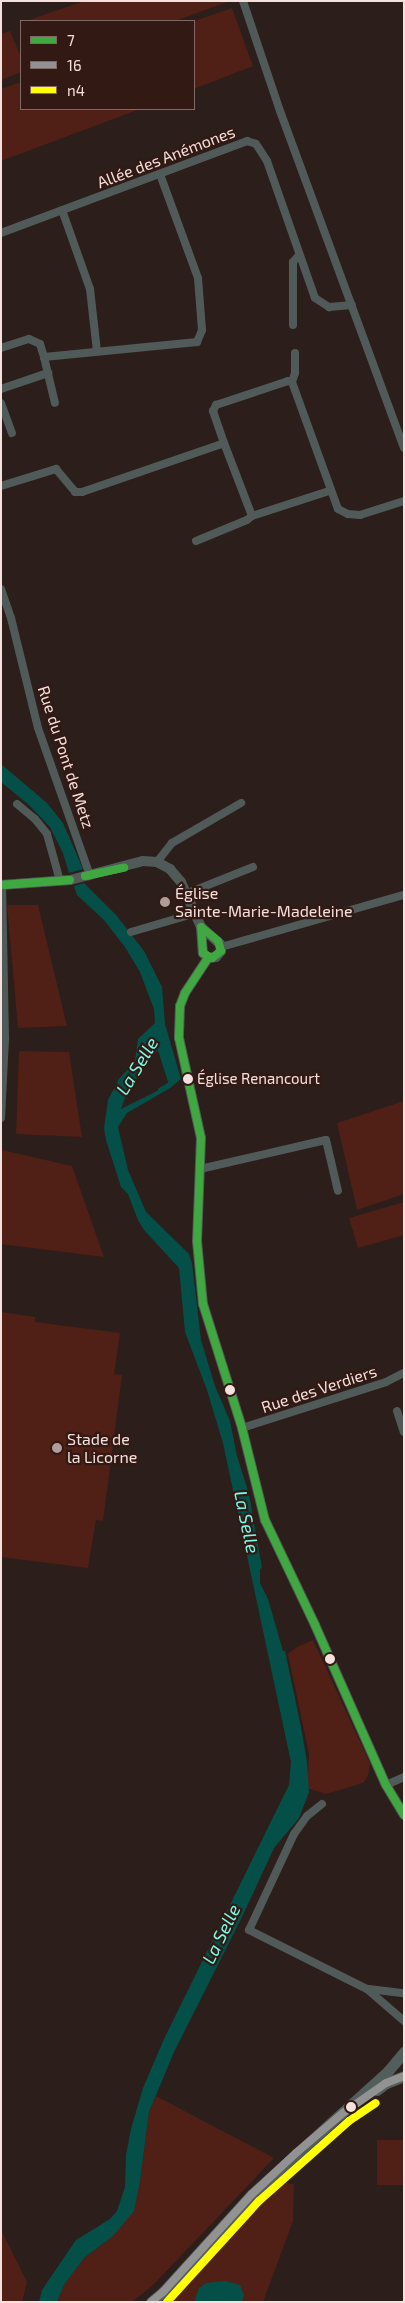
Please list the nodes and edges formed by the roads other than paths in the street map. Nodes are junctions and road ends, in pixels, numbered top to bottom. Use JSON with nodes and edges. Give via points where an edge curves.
{"nodes":[{"id":1,"x":243,"y":1,"type":"edge"},
{"id":2,"x":160,"y":174,"type":"junction"},
{"id":3,"x":62,"y":210,"type":"junction"},
{"id":4,"x":1,"y":232,"type":"edge"},
{"id":5,"x":299,"y":255,"type":"junction"},
{"id":6,"x":352,"y":305,"type":"junction"},
{"id":7,"x":294,"y":325,"type":"dead end"},
{"id":8,"x":1,"y":348,"type":"edge"},
{"id":9,"x":97,"y":352,"type":"junction"},
{"id":10,"x":295,"y":353,"type":"dead end"},
{"id":11,"x":44,"y":358,"type":"junction"},
{"id":12,"x":48,"y":373,"type":"junction"},
{"id":13,"x":292,"y":382,"type":"junction"},
{"id":14,"x":1,"y":389,"type":"edge"},
{"id":15,"x":1,"y":403,"type":"edge"},
{"id":16,"x":55,"y":403,"type":"dead end"},
{"id":17,"x":12,"y":433,"type":"dead end"},
{"id":18,"x":224,"y":443,"type":"junction"},
{"id":19,"x":404,"y":448,"type":"edge"},
{"id":20,"x":1,"y":486,"type":"edge"},
{"id":21,"x":329,"y":490,"type":"junction"},
{"id":22,"x":404,"y":501,"type":"edge"},
{"id":23,"x":252,"y":516,"type":"junction"},
{"id":24,"x":196,"y":541,"type":"dead end"},
{"id":25,"x":1,"y":589,"type":"edge"},
{"id":26,"x":241,"y":803,"type":"dead end"},
{"id":27,"x":17,"y":804,"type":"dead end"},
{"id":28,"x":157,"y":862,"type":"junction"},
{"id":29,"x":253,"y":867,"type":"dead end"},
{"id":30,"x":87,"y":876,"type":"junction"},
{"id":31,"x":65,"y":881,"type":"junction"},
{"id":32,"x":2,"y":885,"type":"edge"},
{"id":33,"x":188,"y":893,"type":"junction"},
{"id":34,"x":404,"y":895,"type":"edge"},
{"id":35,"x":196,"y":912,"type":"junction"},
{"id":36,"x":201,"y":926,"type":"junction"},
{"id":37,"x":131,"y":932,"type":"dead end"},
{"id":38,"x":218,"y":943,"type":"junction"},
{"id":39,"x":203,"y":944,"type":"junction"},
{"id":40,"x":208,"y":958,"type":"junction"},
{"id":41,"x":1,"y":1118,"type":"edge"},
{"id":42,"x":200,"y":1169,"type":"junction"},
{"id":43,"x":338,"y":1191,"type":"dead end"},
{"id":44,"x":404,"y":1373,"type":"edge"},
{"id":45,"x":398,"y":1411,"type":"dead end"},
{"id":46,"x":242,"y":1428,"type":"junction"},
{"id":47,"x":404,"y":1432,"type":"edge"},
{"id":48,"x":404,"y":1777,"type":"edge"},
{"id":49,"x":386,"y":1785,"type":"junction"},
{"id":50,"x":322,"y":1804,"type":"dead end"},
{"id":51,"x":404,"y":1815,"type":"edge"},
{"id":52,"x":367,"y":1989,"type":"junction"},
{"id":53,"x":404,"y":1993,"type":"edge"},
{"id":54,"x":404,"y":2021,"type":"edge"},
{"id":55,"x":404,"y":2052,"type":"edge"},
{"id":56,"x":404,"y":2076,"type":"edge"},
{"id":57,"x":343,"y":2113,"type":"junction"},
{"id":58,"x":151,"y":2302,"type":"edge"}],
"edges":[{"from":1,"to":6,"type":"street"},
{"from":2,"to":3,"type":"street","name":"Allée des Anémones"},
{"from":2,"to":5,"type":"street","name":"Allée des Anémones","via":[[247,141],[256,144],[267,161]]},
{"from":2,"to":9,"type":"street","via":[[198,278],[201,337],[196,342]]},
{"from":3,"to":4,"type":"street","name":"Allée des Anémones"},
{"from":3,"to":9,"type":"street","via":[[90,289]]},
{"from":5,"to":6,"type":"street","name":"Allée des Anémones","via":[[315,298],[329,307]]},
{"from":5,"to":7,"type":"street","via":[[293,262]]},
{"from":6,"to":19,"type":"street"},
{"from":8,"to":11,"type":"street","via":[[29,339],[40,344]]},
{"from":9,"to":11,"type":"street"},
{"from":10,"to":13,"type":"street"},
{"from":11,"to":12,"type":"street"},
{"from":12,"to":14,"type":"street"},
{"from":12,"to":16,"type":"street"},
{"from":13,"to":18,"type":"street","via":[[216,405],[213,411]]},
{"from":13,"to":21,"type":"street"},
{"from":15,"to":17,"type":"street"},
{"from":18,"to":20,"type":"street","via":[[82,492],[75,492],[56,469]]},
{"from":18,"to":23,"type":"street"},
{"from":21,"to":22,"type":"street","via":[[338,509],[348,514],[360,515]]},
{"from":21,"to":23,"type":"street"},
{"from":23,"to":24,"type":"street"},
{"from":25,"to":30,"type":"street","name":"Rue du Pont de Metz","via":[[38,728]]},
{"from":26,"to":28,"type":"street","via":[[172,843]]},
{"from":27,"to":31,"type":"street","via":[[47,834]]},
{"from":28,"to":30,"type":"street","via":[[136,863]]},
{"from":28,"to":33,"type":"street","via":[[170,868]]},
{"from":29,"to":33,"type":"street"},
{"from":30,"to":31,"type":"street"},
{"from":31,"to":32,"type":"street"},
{"from":32,"to":41,"type":"street","via":[[5,1039]]},
{"from":33,"to":35,"type":"street"},
{"from":34,"to":38,"type":"street","via":[[225,944]]},
{"from":35,"to":36,"type":"street"},
{"from":35,"to":37,"type":"street"},
{"from":36,"to":38,"type":"street"},
{"from":36,"to":39,"type":"street"},
{"from":38,"to":39,"type":"street","via":[[208,939]]},
{"from":38,"to":40,"type":"street","via":[[219,954]]},
{"from":39,"to":40,"type":"street","via":[[203,953]]},
{"from":40,"to":42,"type":"street","via":[[185,994],[179,1023],[179,1038],[200,1138]]},
{"from":42,"to":43,"type":"street","via":[[326,1140]]},
{"from":42,"to":46,"type":"street","via":[[197,1241],[203,1304]]},
{"from":44,"to":46,"type":"street","name":"Rue des Verdiers","via":[[386,1382]]},
{"from":45,"to":47,"type":"street"},
{"from":46,"to":49,"type":"street","via":[[265,1520]]},
{"from":48,"to":49,"type":"street"},
{"from":49,"to":51,"type":"street"},
{"from":50,"to":52,"type":"street","via":[[294,1834],[249,1930]]},
{"from":52,"to":53,"type":"street"},
{"from":52,"to":54,"type":"street"},
{"from":55,"to":57,"type":"main road","via":[[388,2072]]},
{"from":56,"to":57,"type":"main road","via":[[386,2083]]},
{"from":57,"to":58,"type":"main road","via":[[252,2194]]}]}
